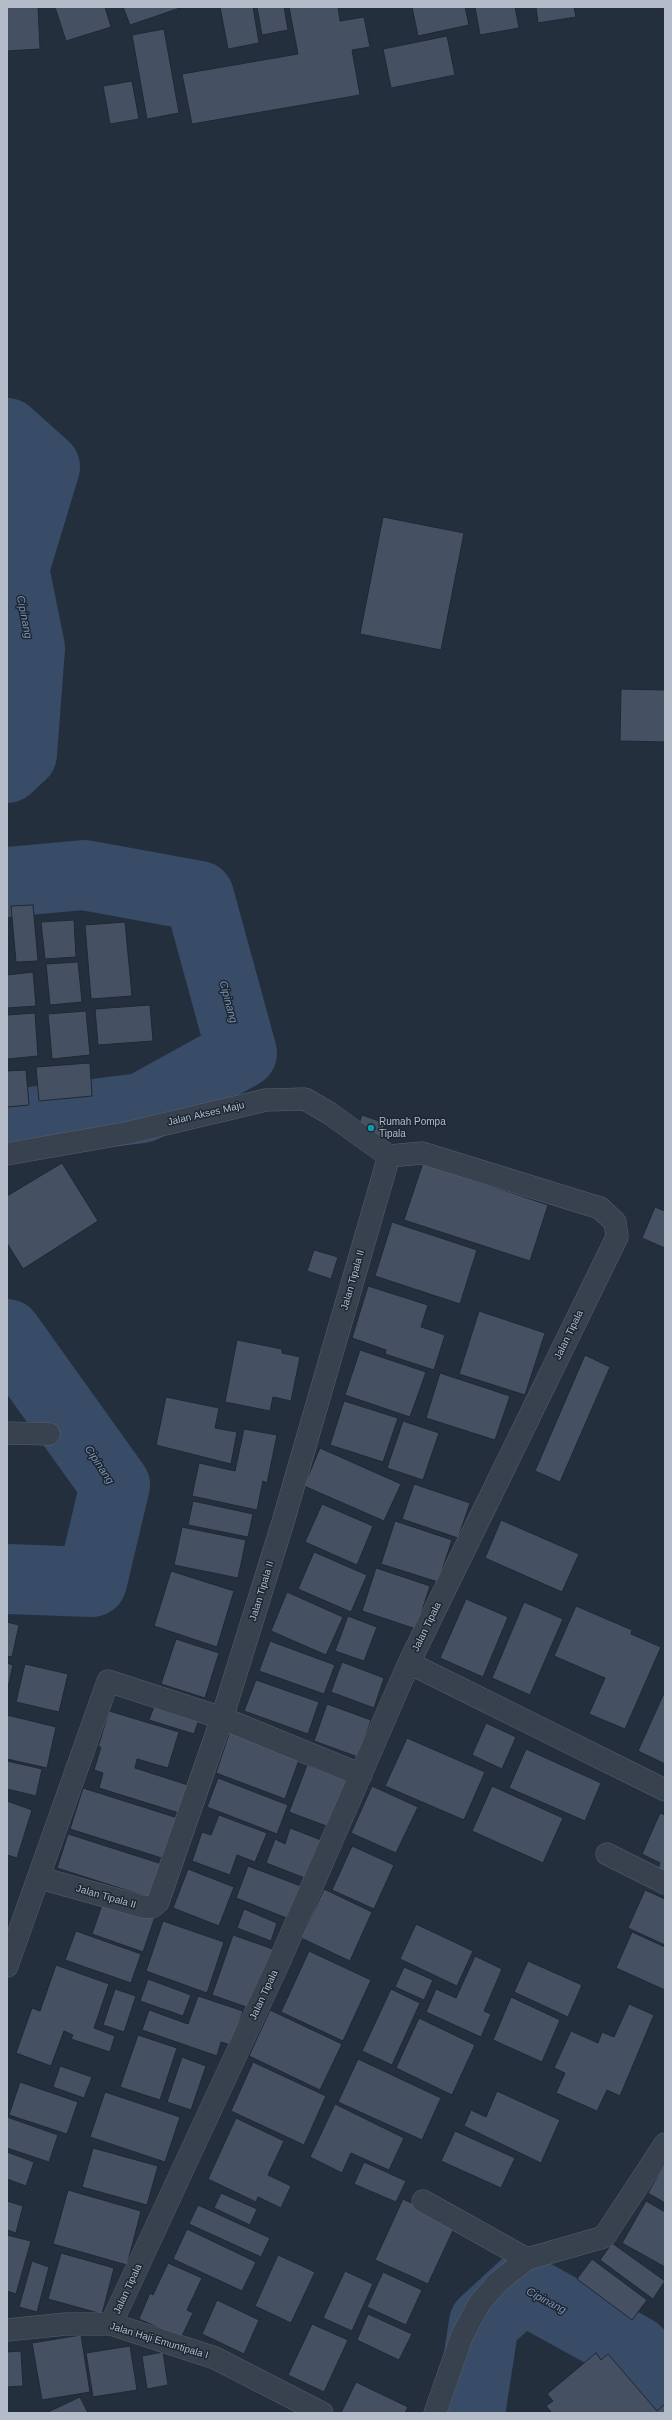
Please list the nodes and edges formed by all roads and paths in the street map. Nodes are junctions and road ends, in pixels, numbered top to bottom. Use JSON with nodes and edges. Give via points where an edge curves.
{"nodes":[{"id":1,"x":7,"y":1154,"type":"edge"},
{"id":2,"x":389,"y":1156,"type":"junction"},
{"id":3,"x":7,"y":1433,"type":"edge"},
{"id":4,"x":49,"y":1434,"type":"dead end"},
{"id":5,"x":409,"y":1663,"type":"junction"},
{"id":6,"x":222,"y":1718,"type":"junction"},
{"id":7,"x":361,"y":1775,"type":"junction"},
{"id":8,"x":665,"y":1790,"type":"edge"},
{"id":9,"x":607,"y":1854,"type":"dead end"},
{"id":10,"x":40,"y":1878,"type":"junction"},
{"id":11,"x":665,"y":1883,"type":"edge"},
{"id":12,"x":7,"y":1966,"type":"edge"},
{"id":13,"x":665,"y":2144,"type":"edge"},
{"id":14,"x":424,"y":2201,"type":"dead end"},
{"id":15,"x":527,"y":2259,"type":"junction"},
{"id":16,"x":111,"y":2324,"type":"junction"},
{"id":17,"x":7,"y":2330,"type":"edge"},
{"id":18,"x":322,"y":2413,"type":"edge"},
{"id":19,"x":436,"y":2413,"type":"edge"}],
"edges":[{"from":1,"to":2,"type":"street","name":"Jalan Akses Maju","via":[[127,1133],[266,1100],[305,1099]]},
{"from":2,"to":5,"type":"street","name":"Jalan Tipala","via":[[422,1153],[600,1208],[615,1222],[617,1237]]},
{"from":2,"to":6,"type":"street","name":"Jalan Tipala II","via":[[285,1515]]},
{"from":3,"to":4,"type":"street"},
{"from":5,"to":7,"type":"street","name":"Jalan Tipala"},
{"from":5,"to":8,"type":"street","name":"Jalan Tipala"},
{"from":6,"to":7,"type":"street"},
{"from":6,"to":10,"type":"street","name":"Jalan Tipala II","via":[[155,1905],[147,1908],[137,1906]]},
{"from":6,"to":10,"type":"street","via":[[108,1681]]},
{"from":7,"to":16,"type":"street","name":"Jalan Tipala","via":[[280,1960]]},
{"from":9,"to":11,"type":"street"},
{"from":10,"to":12,"type":"street"},
{"from":13,"to":15,"type":"street","via":[[604,2237]]},
{"from":14,"to":15,"type":"street"},
{"from":15,"to":19,"type":"street","via":[[498,2282],[479,2304],[462,2336]]},
{"from":16,"to":17,"type":"street","name":"Jalan Haji Emuntipala I","via":[[66,2324]]},
{"from":16,"to":18,"type":"street","name":"Jalan Haji Emuntipala I","via":[[215,2358]]}]}
